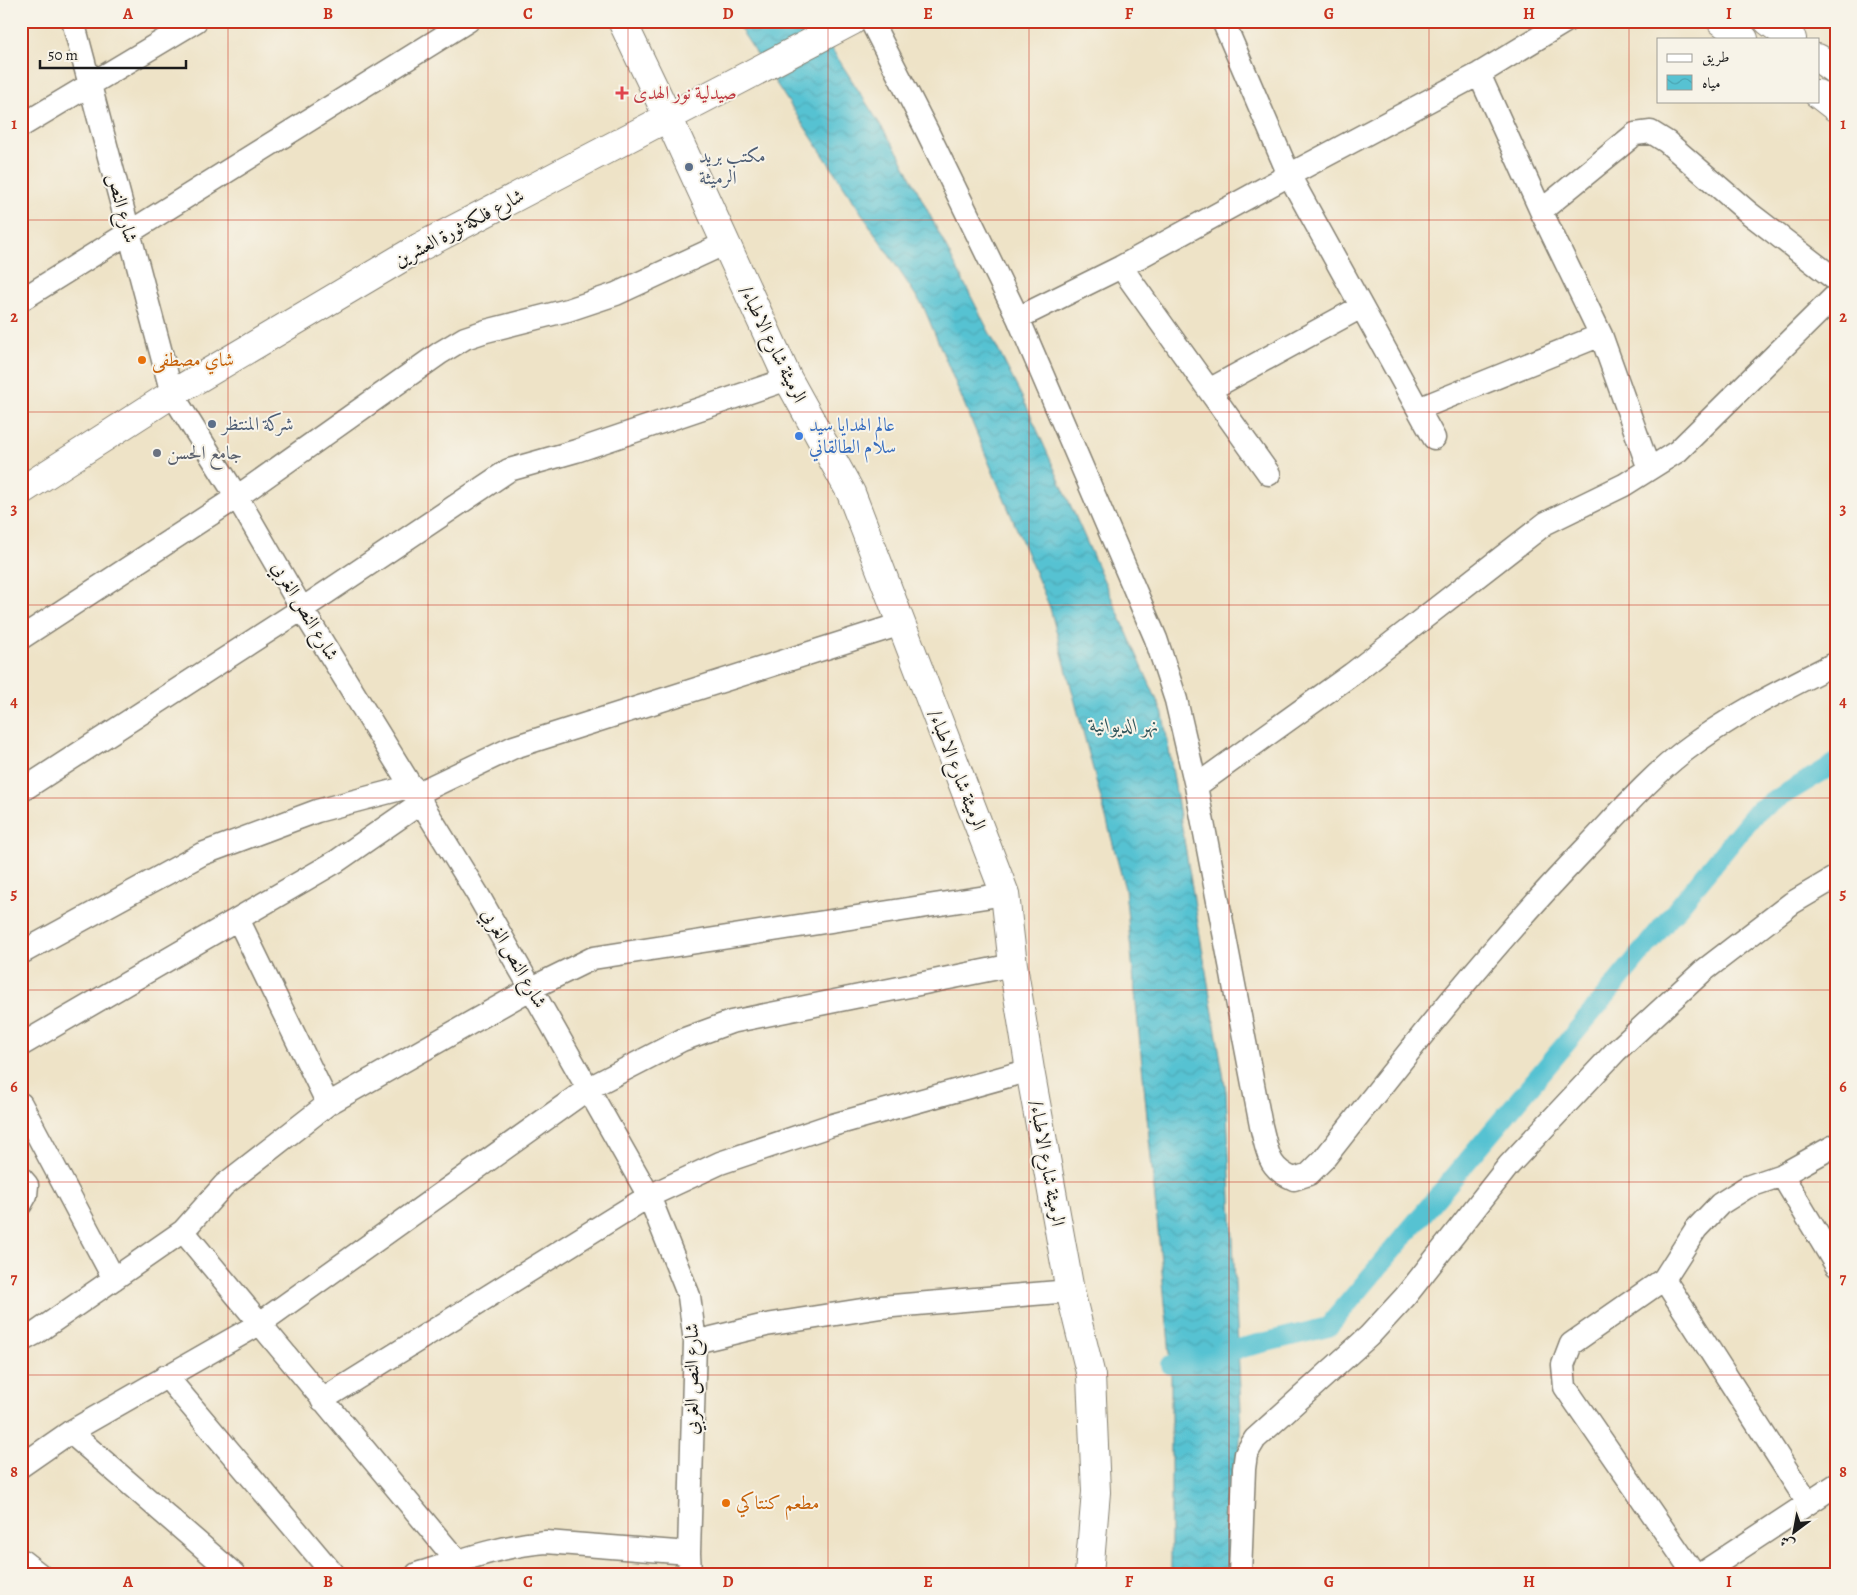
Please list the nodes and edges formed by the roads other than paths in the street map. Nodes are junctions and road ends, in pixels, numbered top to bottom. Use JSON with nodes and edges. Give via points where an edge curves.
{"nodes":[{"id":1,"x":73,"y":21,"type":"edge"},
{"id":2,"x":196,"y":21,"type":"edge"},
{"id":3,"x":468,"y":21,"type":"edge"},
{"id":4,"x":622,"y":21,"type":"edge"},
{"id":5,"x":871,"y":21,"type":"edge"},
{"id":6,"x":1223,"y":21,"type":"edge"},
{"id":7,"x":1566,"y":21,"type":"edge"},
{"id":8,"x":1721,"y":21,"type":"edge"},
{"id":9,"x":1768,"y":21,"type":"edge"},
{"id":10,"x":847,"y":24,"type":"edge"},
{"id":11,"x":1743,"y":38,"type":"edge"},
{"id":12,"x":1791,"y":38,"type":"edge"},
{"id":13,"x":1820,"y":59,"type":"edge"},
{"id":14,"x":1836,"y":71,"type":"edge"},
{"id":15,"x":1479,"y":74,"type":"junction"},
{"id":16,"x":90,"y":85,"type":"junction"},
{"id":17,"x":1820,"y":96,"type":"edge"},
{"id":18,"x":1836,"y":108,"type":"edge"},
{"id":19,"x":668,"y":117,"type":"junction"},
{"id":20,"x":21,"y":126,"type":"edge"},
{"id":21,"x":1289,"y":175,"type":"junction"},
{"id":22,"x":1541,"y":211,"type":"junction"},
{"id":23,"x":129,"y":232,"type":"junction"},
{"id":24,"x":726,"y":243,"type":"junction"},
{"id":25,"x":1121,"y":267,"type":"junction"},
{"id":26,"x":1836,"y":280,"type":"edge"},
{"id":27,"x":1836,"y":295,"type":"edge"},
{"id":28,"x":21,"y":300,"type":"edge"},
{"id":29,"x":1361,"y":307,"type":"junction"},
{"id":30,"x":1018,"y":318,"type":"junction"},
{"id":31,"x":1601,"y":336,"type":"junction"},
{"id":32,"x":788,"y":379,"type":"junction"},
{"id":33,"x":1209,"y":390,"type":"junction"},
{"id":34,"x":172,"y":394,"type":"junction"},
{"id":35,"x":1418,"y":409,"type":"junction"},
{"id":36,"x":1434,"y":438,"type":"dead end"},
{"id":37,"x":1650,"y":469,"type":"junction"},
{"id":38,"x":1269,"y":474,"type":"dead end"},
{"id":39,"x":21,"y":490,"type":"edge"},
{"id":40,"x":237,"y":497,"type":"junction"},
{"id":41,"x":302,"y":609,"type":"junction"},
{"id":42,"x":901,"y":624,"type":"junction"},
{"id":43,"x":21,"y":638,"type":"edge"},
{"id":44,"x":1836,"y":663,"type":"edge"},
{"id":45,"x":1196,"y":786,"type":"junction"},
{"id":46,"x":21,"y":791,"type":"edge"},
{"id":47,"x":417,"y":794,"type":"junction"},
{"id":48,"x":1836,"y":877,"type":"edge"},
{"id":49,"x":1005,"y":894,"type":"junction"},
{"id":50,"x":238,"y":919,"type":"junction"},
{"id":51,"x":21,"y":953,"type":"edge"},
{"id":52,"x":1014,"y":965,"type":"junction"},
{"id":53,"x":532,"y":988,"type":"junction"},
{"id":54,"x":21,"y":1046,"type":"edge"},
{"id":55,"x":1030,"y":1070,"type":"junction"},
{"id":56,"x":589,"y":1088,"type":"junction"},
{"id":57,"x":21,"y":1104,"type":"edge"},
{"id":58,"x":328,"y":1104,"type":"junction"},
{"id":59,"x":1836,"y":1145,"type":"edge"},
{"id":60,"x":1782,"y":1176,"type":"junction"},
{"id":61,"x":21,"y":1178,"type":"edge"},
{"id":62,"x":649,"y":1196,"type":"junction"},
{"id":63,"x":21,"y":1204,"type":"edge"},
{"id":64,"x":183,"y":1231,"type":"junction"},
{"id":65,"x":1836,"y":1265,"type":"edge"},
{"id":66,"x":114,"y":1279,"type":"junction"},
{"id":67,"x":1664,"y":1279,"type":"junction"},
{"id":68,"x":1070,"y":1291,"type":"junction"},
{"id":69,"x":259,"y":1324,"type":"junction"},
{"id":70,"x":21,"y":1341,"type":"edge"},
{"id":71,"x":695,"y":1342,"type":"junction"},
{"id":72,"x":166,"y":1376,"type":"junction"},
{"id":73,"x":322,"y":1400,"type":"junction"},
{"id":74,"x":70,"y":1432,"type":"junction"},
{"id":75,"x":21,"y":1466,"type":"edge"},
{"id":76,"x":1836,"y":1485,"type":"edge"},
{"id":77,"x":1808,"y":1503,"type":"junction"},
{"id":78,"x":21,"y":1560,"type":"edge"},
{"id":79,"x":457,"y":1561,"type":"junction"},
{"id":80,"x":689,"y":1563,"type":"edge"},
{"id":81,"x":39,"y":1574,"type":"edge"},
{"id":82,"x":234,"y":1574,"type":"edge"},
{"id":83,"x":333,"y":1574,"type":"edge"},
{"id":84,"x":418,"y":1574,"type":"edge"},
{"id":85,"x":1089,"y":1574,"type":"edge"},
{"id":86,"x":1240,"y":1574,"type":"edge"},
{"id":87,"x":1694,"y":1574,"type":"edge"},
{"id":88,"x":1701,"y":1574,"type":"edge"}],
"edges":[{"from":1,"to":16,"type":"street","name":"شارع النص"},
{"from":2,"to":16,"type":"street"},
{"from":3,"to":23,"type":"street"},
{"from":4,"to":19,"type":"street","name":"/الرميثة شارع الاطباء"},
{"from":5,"to":30,"type":"street"},
{"from":6,"to":21,"type":"street"},
{"from":7,"to":15,"type":"street"},
{"from":8,"to":11,"type":"street"},
{"from":9,"to":12,"type":"street"},
{"from":10,"to":19,"type":"street","name":"شارع فلكة ثورة العشرين"},
{"from":13,"to":14,"type":"street"},
{"from":15,"to":21,"type":"street"},
{"from":15,"to":22,"type":"street"},
{"from":16,"to":20,"type":"street"},
{"from":16,"to":23,"type":"street","name":"شارع النص"},
{"from":17,"to":18,"type":"street"},
{"from":19,"to":24,"type":"street","name":"/الرميثة شارع الاطباء"},
{"from":19,"to":34,"type":"street","name":"شارع فلكة ثورة العشرين","via":[[420,247]]},
{"from":21,"to":25,"type":"street"},
{"from":21,"to":29,"type":"street"},
{"from":22,"to":26,"type":"street","via":[[1635,134],[1651,132]]},
{"from":22,"to":31,"type":"street"},
{"from":23,"to":28,"type":"street"},
{"from":23,"to":34,"type":"street","name":"شارع النص"},
{"from":24,"to":32,"type":"street","name":"/الرميثة شارع الاطباء"},
{"from":24,"to":40,"type":"street","via":[[616,294],[465,338]]},
{"from":25,"to":30,"type":"street"},
{"from":25,"to":33,"type":"street"},
{"from":27,"to":37,"type":"street","via":[[1678,451]]},
{"from":29,"to":33,"type":"street"},
{"from":29,"to":35,"type":"street"},
{"from":30,"to":45,"type":"street","via":[[1156,639],[1176,700]]},
{"from":31,"to":35,"type":"street"},
{"from":31,"to":37,"type":"street"},
{"from":32,"to":41,"type":"street","via":[[508,470]]},
{"from":32,"to":42,"type":"street","name":"/الرميثة شارع الاطباء","via":[[851,493]]},
{"from":33,"to":38,"type":"street"},
{"from":34,"to":39,"type":"street","name":"شارع فلكة ثورة العشرين"},
{"from":34,"to":40,"type":"street","name":"شارع النص الغربي"},
{"from":35,"to":36,"type":"street"},
{"from":37,"to":45,"type":"street","via":[[1546,523],[1352,674]]},
{"from":40,"to":41,"type":"street","name":"شارع النص الغربي"},
{"from":40,"to":43,"type":"street"},
{"from":41,"to":46,"type":"street"},
{"from":41,"to":47,"type":"street","name":"شارع النص الغربي"},
{"from":42,"to":47,"type":"street","via":[[514,747]]},
{"from":42,"to":49,"type":"street","name":"/الرميثة شارع الاطباء"},
{"from":44,"to":45,"type":"street","via":[[1790,685],[1726,723],[1650,780],[1534,902],[1435,1018],[1324,1159],[1308,1174],[1294,1180],[1281,1174],[1270,1160],[1261,1126]]},
{"from":47,"to":50,"type":"street","via":[[337,861]]},
{"from":47,"to":51,"type":"street","via":[[316,811],[202,854]]},
{"from":47,"to":53,"type":"street","name":"شارع النص الغربي"},
{"from":48,"to":86,"type":"street","via":[[1792,903],[1702,972],[1616,1052],[1510,1165],[1405,1297],[1369,1336],[1255,1439],[1246,1454],[1244,1469]]},
{"from":49,"to":52,"type":"street","name":"/الرميثة شارع الاطباء"},
{"from":49,"to":53,"type":"street","via":[[593,958]]},
{"from":50,"to":54,"type":"street"},
{"from":50,"to":58,"type":"street"},
{"from":52,"to":55,"type":"street","name":"/الرميثة شارع الاطباء"},
{"from":52,"to":56,"type":"street","via":[[732,1022],[682,1040]]},
{"from":53,"to":56,"type":"street","name":"شارع النص الغربي"},
{"from":53,"to":58,"type":"street"},
{"from":55,"to":62,"type":"street","via":[[829,1126],[720,1163]]},
{"from":55,"to":68,"type":"street","name":"/الرميثة شارع الاطباء"},
{"from":56,"to":62,"type":"street","name":"شارع النص الغربي"},
{"from":56,"to":69,"type":"street"},
{"from":57,"to":66,"type":"street"},
{"from":58,"to":64,"type":"street","via":[[224,1185]]},
{"from":59,"to":60,"type":"street"},
{"from":60,"to":65,"type":"street"},
{"from":60,"to":67,"type":"street","via":[[1747,1187],[1720,1204],[1696,1229]]},
{"from":61,"to":63,"type":"street","via":[[27,1185]]},
{"from":62,"to":71,"type":"street","name":"شارع النص الغربي","via":[[689,1296]]},
{"from":62,"to":73,"type":"street"},
{"from":64,"to":66,"type":"street"},
{"from":64,"to":69,"type":"street"},
{"from":66,"to":70,"type":"street"},
{"from":67,"to":77,"type":"street"},
{"from":67,"to":87,"type":"street","via":[[1571,1344],[1563,1365],[1564,1380],[1565,1386]]},
{"from":68,"to":71,"type":"street","via":[[881,1307],[766,1325]]},
{"from":68,"to":85,"type":"street","name":"/الرميثة شارع الاطباء","via":[[1091,1376],[1096,1492]]},
{"from":69,"to":72,"type":"street"},
{"from":69,"to":73,"type":"street"},
{"from":71,"to":80,"type":"street","name":"شارع النص الغربي"},
{"from":72,"to":74,"type":"street"},
{"from":72,"to":83,"type":"street"},
{"from":73,"to":79,"type":"street"},
{"from":74,"to":75,"type":"street"},
{"from":74,"to":82,"type":"street"},
{"from":76,"to":77,"type":"street"},
{"from":77,"to":88,"type":"street"},
{"from":78,"to":81,"type":"street"},
{"from":79,"to":80,"type":"street","via":[[546,1542]]},
{"from":79,"to":84,"type":"street"}]}
